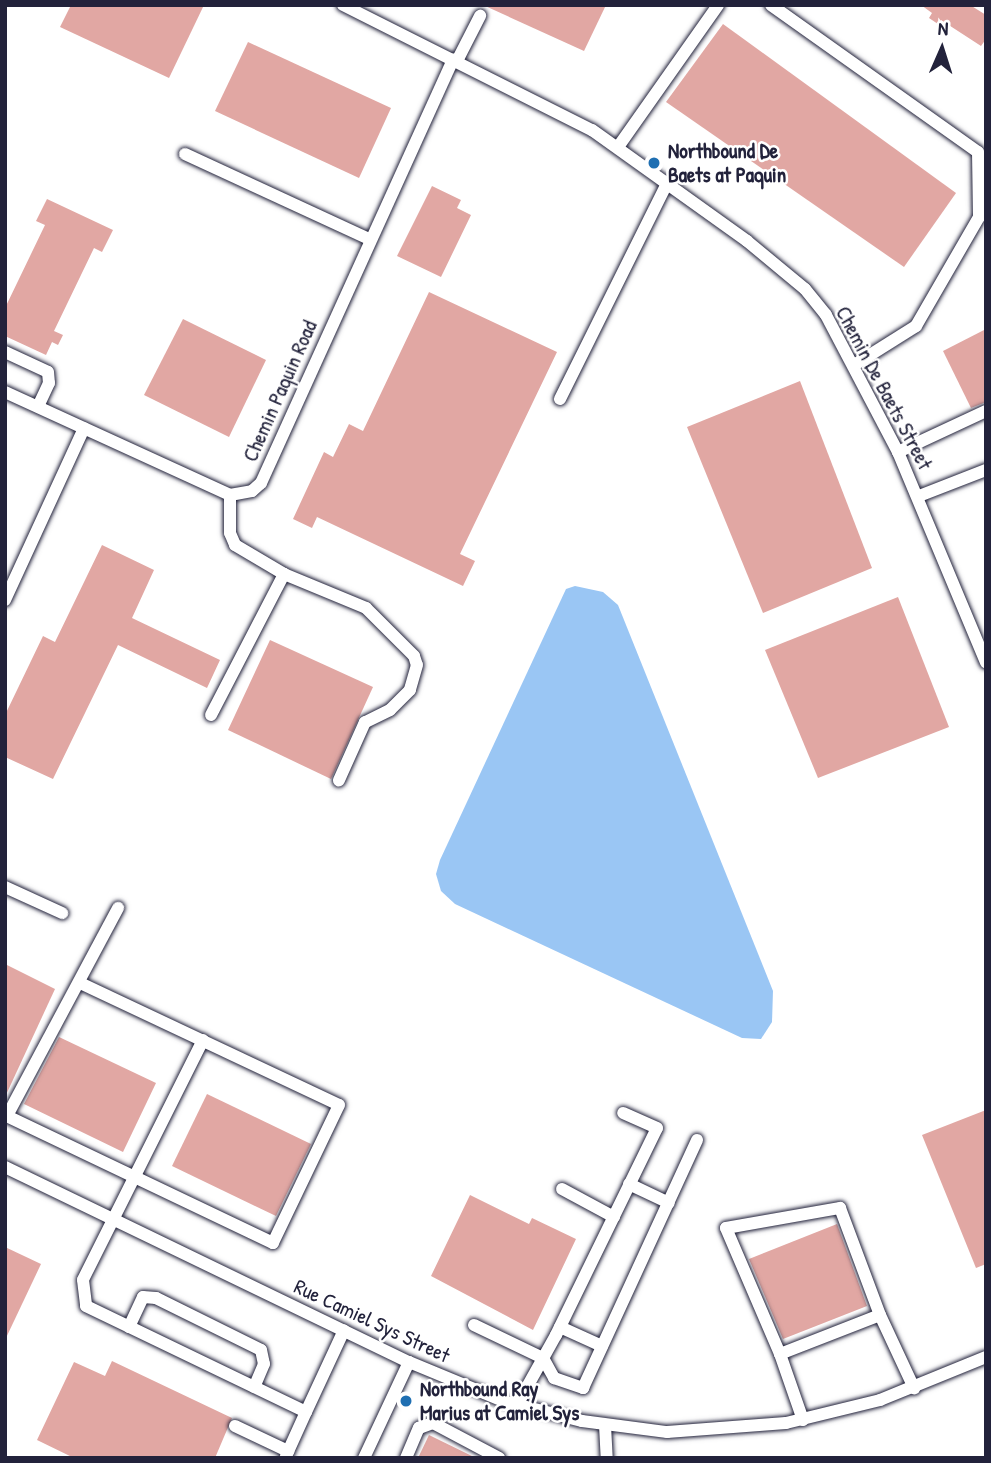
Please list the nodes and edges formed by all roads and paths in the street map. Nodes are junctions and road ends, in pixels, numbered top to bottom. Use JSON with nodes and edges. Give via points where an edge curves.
{"nodes":[{"id":1,"x":343,"y":5,"type":"edge"},
{"id":2,"x":718,"y":5,"type":"edge"},
{"id":3,"x":771,"y":5,"type":"edge"},
{"id":4,"x":480,"y":16,"type":"dead end"},
{"id":5,"x":455,"y":60,"type":"junction"},
{"id":6,"x":618,"y":146,"type":"junction"},
{"id":7,"x":185,"y":154,"type":"dead end"},
{"id":8,"x":667,"y":183,"type":"junction"},
{"id":9,"x":369,"y":239,"type":"junction"},
{"id":10,"x":5,"y":352,"type":"edge"},
{"id":11,"x":855,"y":365,"type":"junction"},
{"id":12,"x":5,"y":392,"type":"edge"},
{"id":13,"x":560,"y":399,"type":"dead end"},
{"id":14,"x":38,"y":407,"type":"junction"},
{"id":15,"x":986,"y":411,"type":"edge"},
{"id":16,"x":84,"y":428,"type":"junction"},
{"id":17,"x":898,"y":452,"type":"junction"},
{"id":18,"x":986,"y":470,"type":"edge"},
{"id":19,"x":230,"y":495,"type":"junction"},
{"id":20,"x":919,"y":496,"type":"junction"},
{"id":21,"x":284,"y":574,"type":"junction"},
{"id":22,"x":5,"y":600,"type":"edge"},
{"id":23,"x":980,"y":629,"type":"edge"},
{"id":24,"x":986,"y":662,"type":"edge"},
{"id":25,"x":211,"y":715,"type":"dead end"},
{"id":26,"x":339,"y":780,"type":"dead end"},
{"id":27,"x":5,"y":887,"type":"edge"},
{"id":28,"x":118,"y":908,"type":"dead end"},
{"id":29,"x":62,"y":913,"type":"dead end"},
{"id":30,"x":80,"y":983,"type":"junction"},
{"id":31,"x":202,"y":1040,"type":"junction"},
{"id":32,"x":623,"y":1113,"type":"dead end"},
{"id":33,"x":6,"y":1116,"type":"edge"},
{"id":34,"x":697,"y":1140,"type":"dead end"},
{"id":35,"x":5,"y":1167,"type":"edge"},
{"id":36,"x":135,"y":1175,"type":"junction"},
{"id":37,"x":629,"y":1184,"type":"junction"},
{"id":38,"x":562,"y":1189,"type":"dead end"},
{"id":39,"x":668,"y":1203,"type":"junction"},
{"id":40,"x":614,"y":1217,"type":"junction"},
{"id":41,"x":113,"y":1218,"type":"junction"},
{"id":42,"x":880,"y":1315,"type":"junction"},
{"id":43,"x":474,"y":1325,"type":"dead end"},
{"id":44,"x":129,"y":1327,"type":"junction"},
{"id":45,"x":560,"y":1327,"type":"junction"},
{"id":46,"x":344,"y":1330,"type":"junction"},
{"id":47,"x":602,"y":1346,"type":"junction"},
{"id":48,"x":780,"y":1354,"type":"junction"},
{"id":49,"x":986,"y":1357,"type":"edge"},
{"id":50,"x":543,"y":1358,"type":"junction"},
{"id":51,"x":409,"y":1362,"type":"junction"},
{"id":52,"x":254,"y":1387,"type":"junction"},
{"id":53,"x":914,"y":1388,"type":"junction"},
{"id":54,"x":517,"y":1405,"type":"junction"},
{"id":55,"x":306,"y":1412,"type":"junction"},
{"id":56,"x":803,"y":1420,"type":"junction"},
{"id":57,"x":605,"y":1425,"type":"junction"},
{"id":58,"x":234,"y":1426,"type":"dead end"},
{"id":59,"x":287,"y":1454,"type":"edge"},
{"id":60,"x":364,"y":1458,"type":"edge"},
{"id":61,"x":406,"y":1458,"type":"edge"},
{"id":62,"x":499,"y":1458,"type":"edge"},
{"id":63,"x":607,"y":1458,"type":"edge"}],
"edges":[{"from":1,"to":5,"type":"street","name":"Chemin De Baets Street"},
{"from":2,"to":6,"type":"street"},
{"from":3,"to":11,"type":"street","via":[[978,152],[979,217],[916,326]]},
{"from":4,"to":5,"type":"street","name":"Chemin Paquin Road"},
{"from":5,"to":6,"type":"street","name":"Chemin De Baets Street"},
{"from":5,"to":9,"type":"street","name":"Chemin Paquin Road"},
{"from":6,"to":8,"type":"street","name":"Chemin De Baets Street"},
{"from":7,"to":9,"type":"street"},
{"from":8,"to":11,"type":"street","name":"Chemin De Baets Street","via":[[805,289]]},
{"from":8,"to":13,"type":"street"},
{"from":9,"to":19,"type":"street","name":"Chemin Paquin Road","via":[[261,483],[241,495]]},
{"from":10,"to":14,"type":"street","via":[[48,372],[49,383]]},
{"from":11,"to":17,"type":"street","name":"Chemin De Baets Street"},
{"from":12,"to":14,"type":"street"},
{"from":14,"to":16,"type":"street"},
{"from":15,"to":17,"type":"street"},
{"from":16,"to":19,"type":"street"},
{"from":16,"to":22,"type":"street"},
{"from":17,"to":20,"type":"street","name":"Chemin De Baets Street"},
{"from":18,"to":20,"type":"street"},
{"from":19,"to":21,"type":"street","via":[[231,540]]},
{"from":20,"to":23,"type":"street","name":"Chemin De Baets Street"},
{"from":21,"to":25,"type":"street"},
{"from":21,"to":26,"type":"street","via":[[366,608],[414,656],[417,665],[410,690],[365,722]]},
{"from":23,"to":24,"type":"street","name":"Chemin De Baets Street"},
{"from":27,"to":29,"type":"street"},
{"from":28,"to":30,"type":"street"},
{"from":30,"to":31,"type":"street"},
{"from":30,"to":33,"type":"street"},
{"from":31,"to":36,"type":"street"},
{"from":31,"to":36,"type":"street","via":[[339,1105],[273,1244]]},
{"from":32,"to":37,"type":"street","via":[[657,1128]]},
{"from":33,"to":36,"type":"street"},
{"from":34,"to":39,"type":"street"},
{"from":35,"to":41,"type":"street","name":"Rue Camiel Sys Street"},
{"from":36,"to":41,"type":"street"},
{"from":37,"to":39,"type":"street"},
{"from":37,"to":40,"type":"street"},
{"from":38,"to":40,"type":"street"},
{"from":39,"to":47,"type":"street"},
{"from":40,"to":45,"type":"street"},
{"from":41,"to":44,"type":"street","via":[[81,1292],[86,1306]]},
{"from":41,"to":46,"type":"street","name":"Rue Camiel Sys Street"},
{"from":42,"to":48,"type":"street"},
{"from":42,"to":48,"type":"street","via":[[840,1208],[726,1228]]},
{"from":42,"to":53,"type":"street"},
{"from":43,"to":50,"type":"street"},
{"from":44,"to":52,"type":"street"},
{"from":44,"to":52,"type":"street","via":[[143,1297],[156,1298],[261,1350],[264,1364]]},
{"from":45,"to":47,"type":"street"},
{"from":45,"to":50,"type":"street"},
{"from":46,"to":51,"type":"street","name":"Rue Camiel Sys Street"},
{"from":46,"to":55,"type":"street"},
{"from":47,"to":50,"type":"street","via":[[583,1388],[554,1378]]},
{"from":48,"to":56,"type":"street"},
{"from":49,"to":53,"type":"street","name":"Rue Camiel Sys Street"},
{"from":50,"to":54,"type":"street"},
{"from":51,"to":54,"type":"street","name":"Rue Camiel Sys Street"},
{"from":51,"to":60,"type":"street"},
{"from":52,"to":55,"type":"street"},
{"from":53,"to":56,"type":"street","name":"Rue Camiel Sys Street"},
{"from":54,"to":57,"type":"street","name":"Rue Camiel Sys Street"},
{"from":55,"to":59,"type":"street"},
{"from":56,"to":57,"type":"street","name":"Rue Camiel Sys Street","via":[[667,1432]]},
{"from":57,"to":63,"type":"street"},
{"from":58,"to":59,"type":"street"},
{"from":61,"to":62,"type":"street","via":[[419,1429],[433,1423]]}]}
